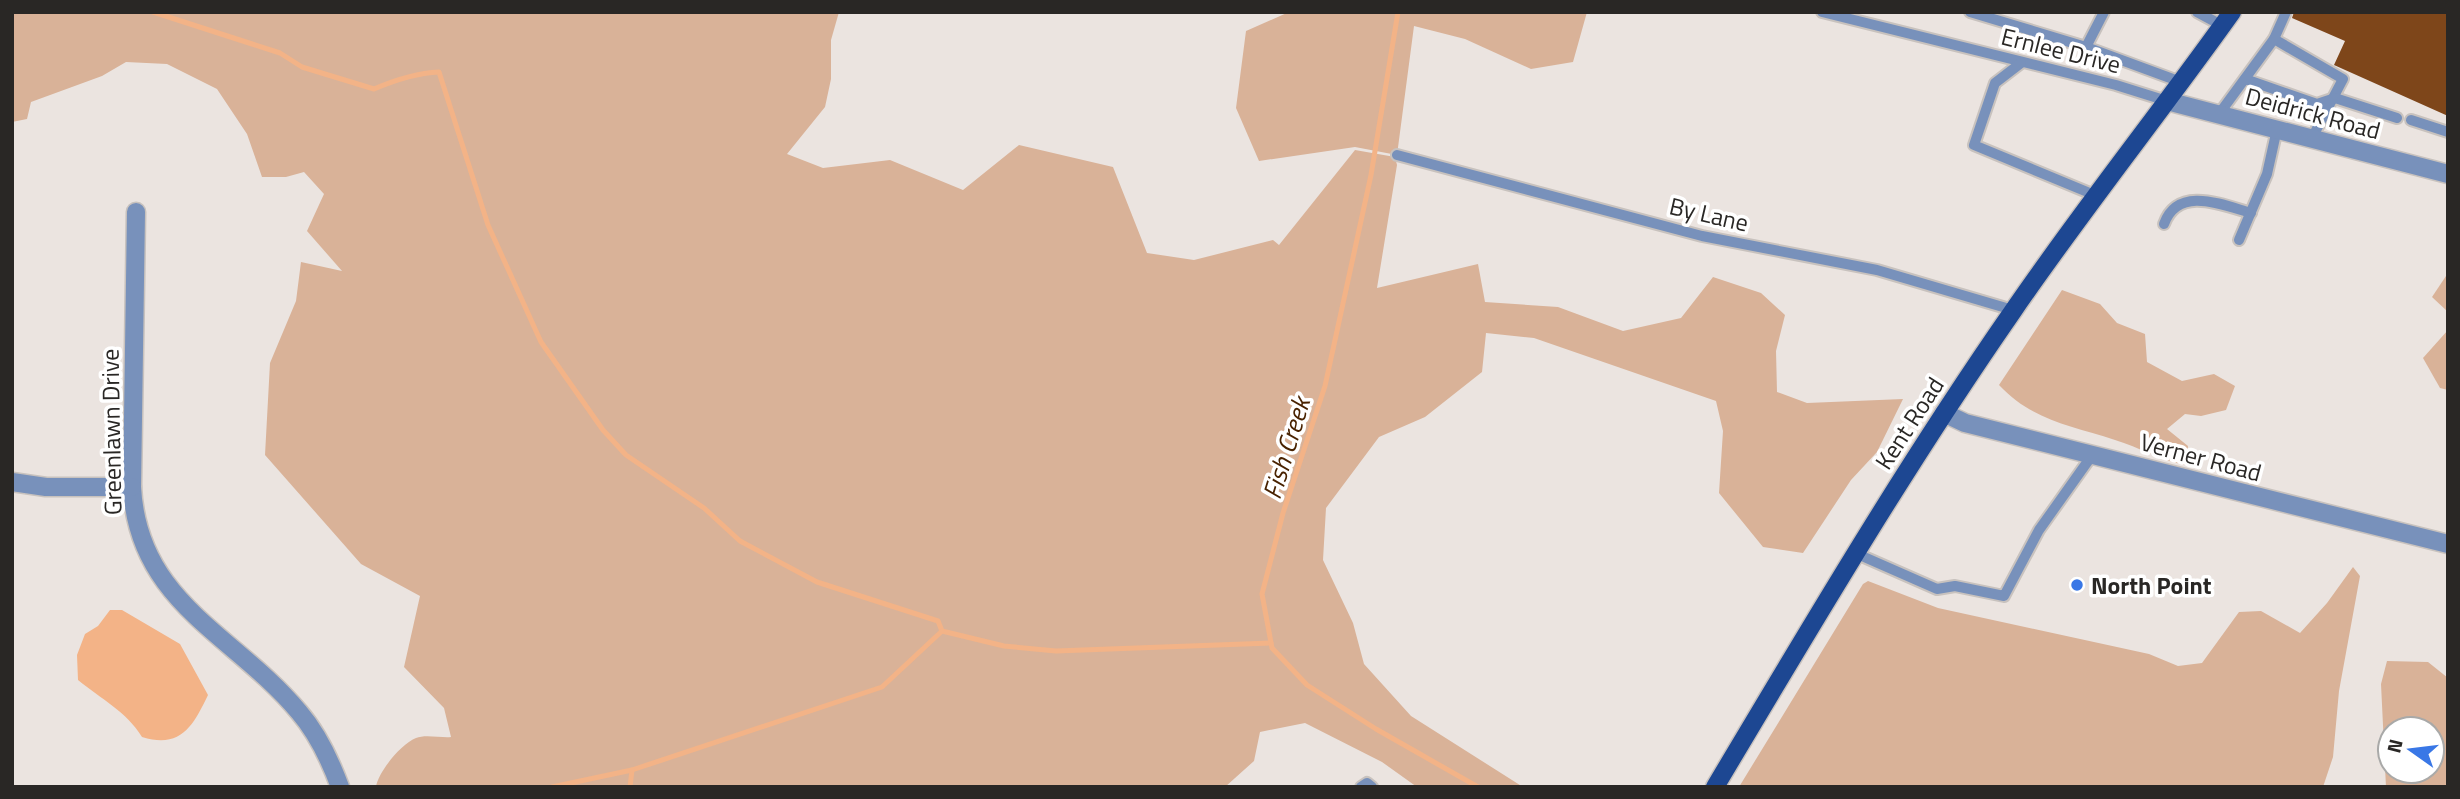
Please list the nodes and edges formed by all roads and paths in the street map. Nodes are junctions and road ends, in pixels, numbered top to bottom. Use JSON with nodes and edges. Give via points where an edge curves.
{"nodes":[{"id":1,"x":1822,"y":12,"type":"edge"},
{"id":2,"x":1970,"y":12,"type":"edge"},
{"id":3,"x":2015,"y":12,"type":"edge"},
{"id":4,"x":2104,"y":12,"type":"edge"},
{"id":5,"x":2197,"y":12,"type":"edge"},
{"id":6,"x":2286,"y":12,"type":"edge"},
{"id":7,"x":2227,"y":19,"type":"edge"},
{"id":8,"x":2010,"y":25,"type":"junction"},
{"id":9,"x":2274,"y":39,"type":"junction"},
{"id":10,"x":2086,"y":47,"type":"junction"},
{"id":11,"x":2021,"y":63,"type":"junction"},
{"id":12,"x":2245,"y":79,"type":"junction"},
{"id":13,"x":2181,"y":82,"type":"junction"},
{"id":14,"x":2335,"y":98,"type":"junction"},
{"id":15,"x":2166,"y":101,"type":"junction"},
{"id":16,"x":2219,"y":114,"type":"junction"},
{"id":17,"x":2397,"y":118,"type":"dead end"},
{"id":18,"x":2411,"y":120,"type":"dead end"},
{"id":19,"x":2277,"y":129,"type":"junction"},
{"id":20,"x":2448,"y":132,"type":"edge"},
{"id":21,"x":2312,"y":138,"type":"junction"},
{"id":22,"x":1397,"y":155,"type":"dead end"},
{"id":23,"x":2448,"y":174,"type":"edge"},
{"id":24,"x":2097,"y":196,"type":"junction"},
{"id":25,"x":136,"y":212,"type":"dead end"},
{"id":26,"x":2251,"y":214,"type":"junction"},
{"id":27,"x":2164,"y":224,"type":"dead end"},
{"id":28,"x":2239,"y":240,"type":"dead end"},
{"id":29,"x":2013,"y":310,"type":"junction"},
{"id":30,"x":1944,"y":413,"type":"junction"},
{"id":31,"x":2093,"y":454,"type":"junction"},
{"id":32,"x":12,"y":482,"type":"edge"},
{"id":33,"x":132,"y":487,"type":"junction"},
{"id":34,"x":2448,"y":544,"type":"edge"},
{"id":35,"x":1855,"y":553,"type":"junction"},
{"id":36,"x":340,"y":787,"type":"edge"},
{"id":37,"x":1361,"y":787,"type":"edge"},
{"id":38,"x":1372,"y":787,"type":"edge"},
{"id":39,"x":1715,"y":787,"type":"edge"}],
"edges":[{"from":1,"to":11,"type":"lane","name":"Ernlee Drive"},
{"from":2,"to":8,"type":"lane"},
{"from":3,"to":8,"type":"lane"},
{"from":4,"to":10,"type":"lane"},
{"from":5,"to":7,"type":"lane"},
{"from":6,"to":9,"type":"lane"},
{"from":7,"to":13,"type":"main road","name":"Kent Road"},
{"from":8,"to":10,"type":"lane"},
{"from":9,"to":12,"type":"lane"},
{"from":9,"to":14,"type":"lane","via":[[2343,79]]},
{"from":10,"to":13,"type":"lane"},
{"from":11,"to":15,"type":"lane","name":"Ernlee Drive"},
{"from":11,"to":24,"type":"lane","via":[[1995,83],[1974,145]]},
{"from":12,"to":14,"type":"lane","via":[[2317,104]]},
{"from":12,"to":16,"type":"lane"},
{"from":13,"to":15,"type":"main road","name":"Kent Road"},
{"from":14,"to":17,"type":"lane"},
{"from":14,"to":21,"type":"lane"},
{"from":15,"to":16,"type":"street","name":"Deidrick Road"},
{"from":15,"to":24,"type":"main road","name":"Kent Road"},
{"from":16,"to":19,"type":"street","name":"Deidrick Road"},
{"from":18,"to":20,"type":"lane"},
{"from":19,"to":21,"type":"street","name":"Deidrick Road"},
{"from":19,"to":26,"type":"lane","via":[[2267,174]]},
{"from":21,"to":23,"type":"street","name":"Deidrick Road"},
{"from":22,"to":29,"type":"lane","name":"By Lane","via":[[1702,236],[1877,270]]},
{"from":24,"to":29,"type":"main road","name":"Kent Road"},
{"from":25,"to":33,"type":"street","name":"Greenlawn Drive"},
{"from":26,"to":27,"type":"lane","via":[[2203,200],[2177,204]]},
{"from":26,"to":28,"type":"lane"},
{"from":29,"to":30,"type":"main road","name":"Kent Road"},
{"from":30,"to":31,"type":"street","name":"Verner Road","via":[[1965,423]]},
{"from":30,"to":35,"type":"main road","name":"Kent Road"},
{"from":31,"to":34,"type":"street","name":"Verner Road"},
{"from":31,"to":35,"type":"lane","via":[[2039,530],[2004,596],[1955,586],[1937,589]]},
{"from":32,"to":33,"type":"street","via":[[46,487]]},
{"from":33,"to":36,"type":"street","name":"Greenlawn Drive","via":[[144,548],[165,584],[298,711],[324,748]]},
{"from":35,"to":39,"type":"main road","name":"Kent Road"},
{"from":37,"to":38,"type":"lane","via":[[1367,783]]}]}
